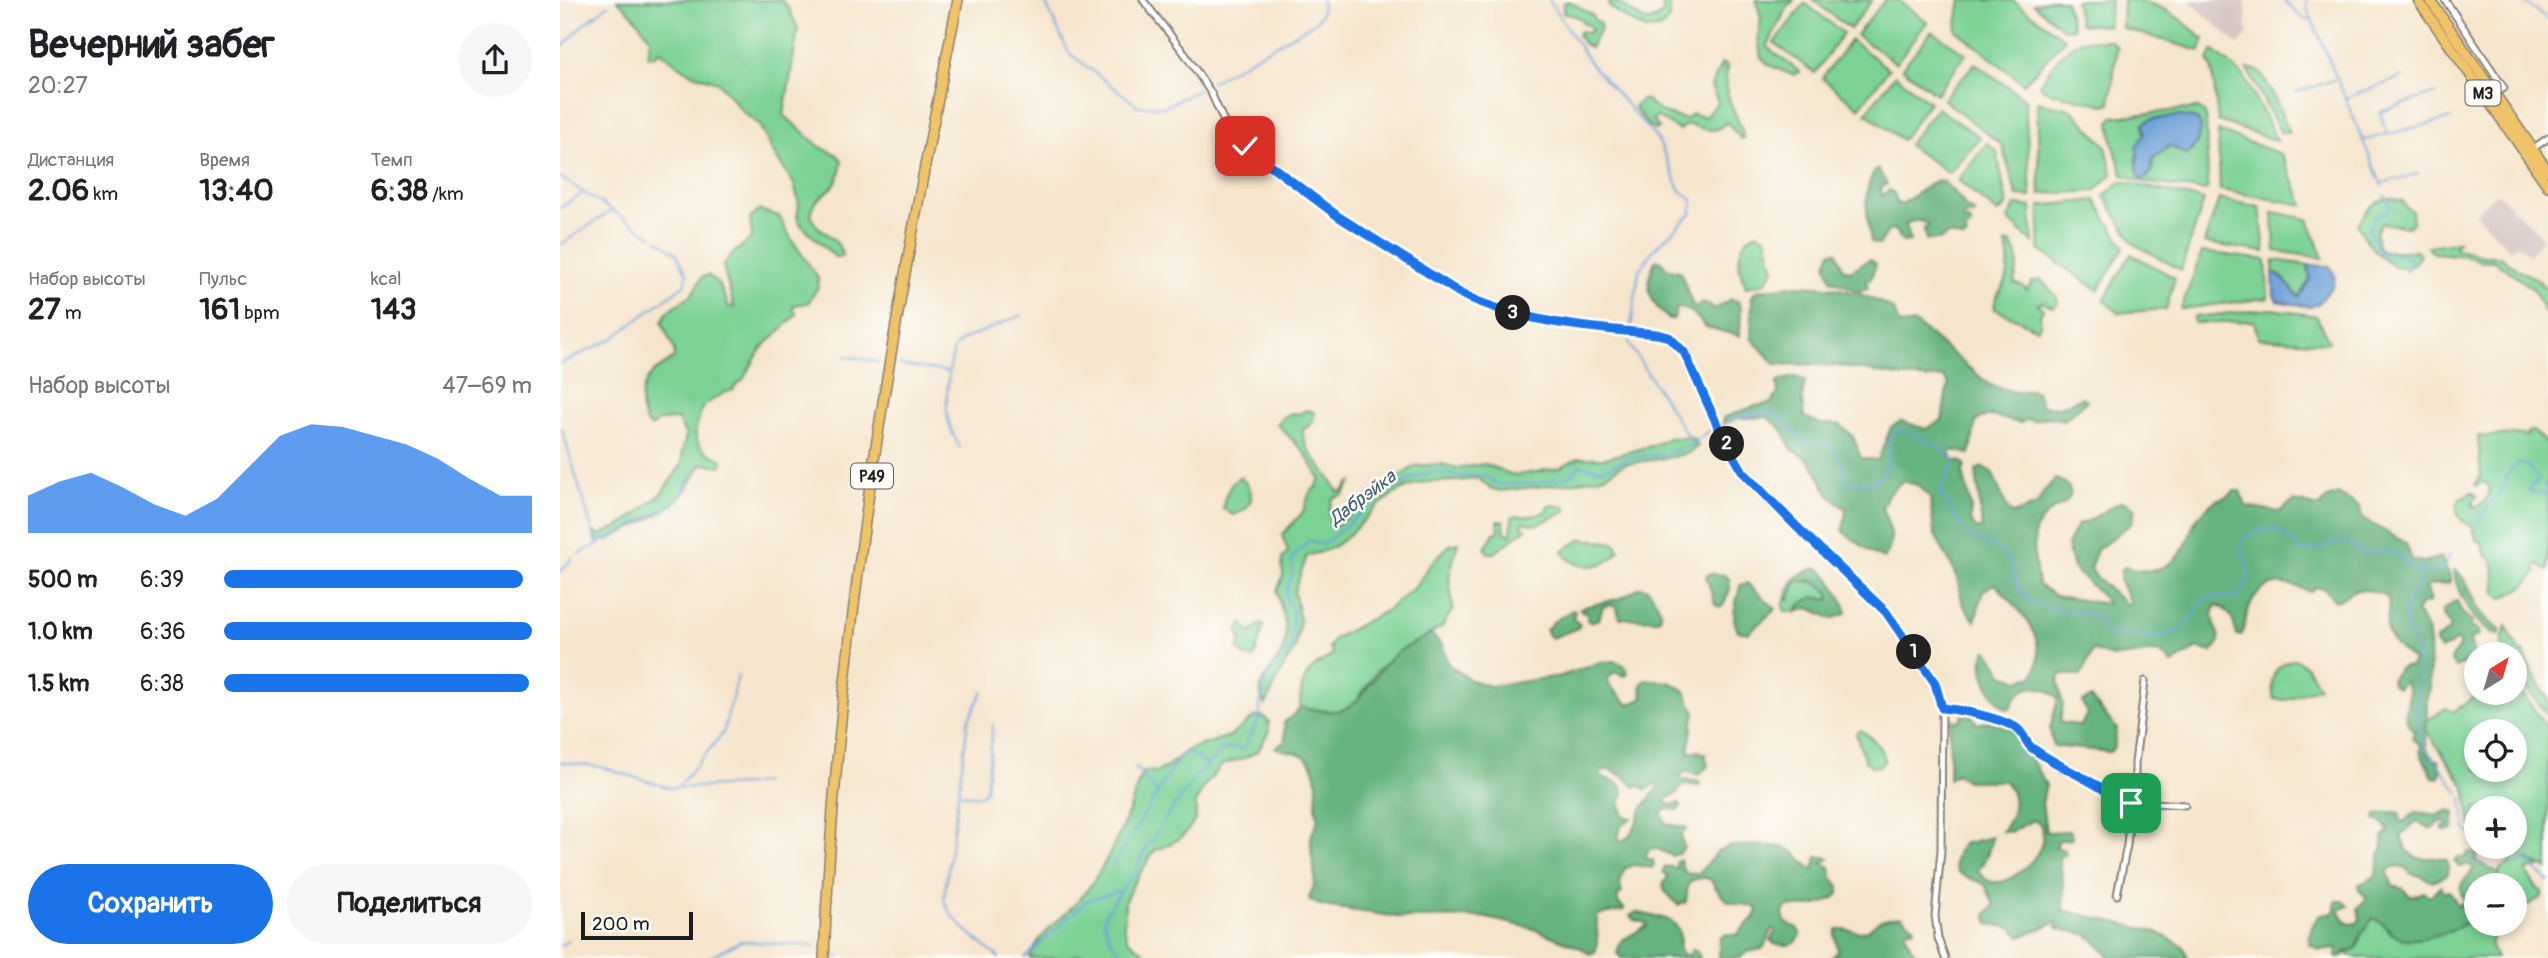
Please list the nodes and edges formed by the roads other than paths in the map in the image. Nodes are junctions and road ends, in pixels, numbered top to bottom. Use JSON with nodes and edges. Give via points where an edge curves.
{"nodes":[{"id":1,"x":958,"y":0,"type":"edge"},
{"id":2,"x":1143,"y":0,"type":"edge"},
{"id":3,"x":2418,"y":0,"type":"edge"},
{"id":4,"x":2430,"y":0,"type":"edge"},
{"id":5,"x":2445,"y":0,"type":"edge"},
{"id":6,"x":2494,"y":94,"type":"junction"},
{"id":7,"x":2548,"y":138,"type":"edge"},
{"id":8,"x":2529,"y":152,"type":"junction"},
{"id":9,"x":2548,"y":171,"type":"edge"},
{"id":10,"x":2548,"y":186,"type":"edge"},
{"id":11,"x":2145,"y":681,"type":"dead end"},
{"id":12,"x":1942,"y":708,"type":"junction"},
{"id":13,"x":2133,"y":803,"type":"junction"},
{"id":14,"x":2185,"y":805,"type":"dead end"},
{"id":15,"x":2117,"y":895,"type":"dead end"},
{"id":16,"x":824,"y":958,"type":"edge"},
{"id":17,"x":1945,"y":958,"type":"edge"}],
"edges":[{"from":1,"to":16,"type":"highway","number":"Р49","via":[[904,271],[865,525],[840,747]]},
{"from":2,"to":12,"type":"street","via":[[1211,93],[1226,126],[1289,181],[1350,224],[1485,305],[1576,327],[1669,337],[1684,352],[1743,472],[1886,612],[1935,683]]},
{"from":3,"to":8,"type":"highway","number":"М3"},
{"from":4,"to":6,"type":"highway","number":"М3"},
{"from":5,"to":6,"type":"street","via":[[2504,88]]},
{"from":6,"to":8,"type":"highway","number":"М3"},
{"from":7,"to":8,"type":"street"},
{"from":8,"to":9,"type":"highway","number":"М3"},
{"from":8,"to":10,"type":"highway","number":"М3"},
{"from":11,"to":13,"type":"street"},
{"from":12,"to":13,"type":"street","via":[[1964,710],[2016,727],[2029,746],[2060,768]]},
{"from":12,"to":17,"type":"street","via":[[1941,850],[1935,916]]},
{"from":13,"to":14,"type":"street"},
{"from":13,"to":15,"type":"street"}]}
